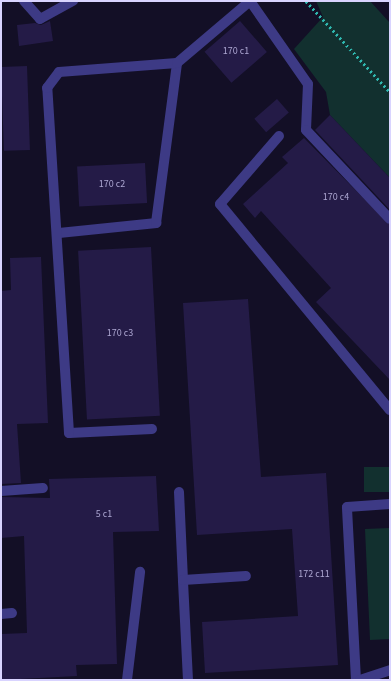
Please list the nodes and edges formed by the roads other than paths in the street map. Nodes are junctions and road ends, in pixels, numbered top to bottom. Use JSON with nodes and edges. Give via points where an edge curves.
{"nodes":[{"id":1,"x":24,"y":1,"type":"edge"},
{"id":2,"x":73,"y":1,"type":"edge"},
{"id":3,"x":250,"y":1,"type":"edge"},
{"id":4,"x":177,"y":63,"type":"junction"},
{"id":5,"x":279,"y":136,"type":"dead end"},
{"id":6,"x":390,"y":219,"type":"edge"},
{"id":7,"x":58,"y":233,"type":"junction"},
{"id":8,"x":390,"y":410,"type":"edge"},
{"id":9,"x":152,"y":429,"type":"dead end"},
{"id":10,"x":43,"y":488,"type":"dead end"},
{"id":11,"x":1,"y":491,"type":"edge"},
{"id":12,"x":179,"y":492,"type":"dead end"},
{"id":13,"x":390,"y":504,"type":"edge"},
{"id":14,"x":140,"y":572,"type":"dead end"},
{"id":15,"x":246,"y":576,"type":"dead end"},
{"id":16,"x":183,"y":580,"type":"junction"},
{"id":17,"x":12,"y":613,"type":"dead end"},
{"id":18,"x":1,"y":614,"type":"edge"},
{"id":19,"x":390,"y":670,"type":"edge"},
{"id":20,"x":127,"y":680,"type":"edge"},
{"id":21,"x":188,"y":680,"type":"edge"},
{"id":22,"x":356,"y":680,"type":"edge"},
{"id":23,"x":360,"y":680,"type":"edge"}],
"edges":[{"from":1,"to":2,"type":"lane","via":[[40,18]]},
{"from":3,"to":4,"type":"lane"},
{"from":3,"to":6,"type":"lane","via":[[308,84],[306,130]]},
{"from":4,"to":7,"type":"lane","via":[[156,223]]},
{"from":4,"to":7,"type":"lane","via":[[59,72],[47,88]]},
{"from":5,"to":8,"type":"lane","via":[[220,204]]},
{"from":7,"to":9,"type":"lane","via":[[69,433]]},
{"from":10,"to":11,"type":"lane"},
{"from":12,"to":16,"type":"lane"},
{"from":13,"to":22,"type":"lane","via":[[347,507]]},
{"from":14,"to":20,"type":"lane"},
{"from":15,"to":16,"type":"lane"},
{"from":16,"to":21,"type":"lane"},
{"from":17,"to":18,"type":"lane"},
{"from":19,"to":23,"type":"lane"}]}
